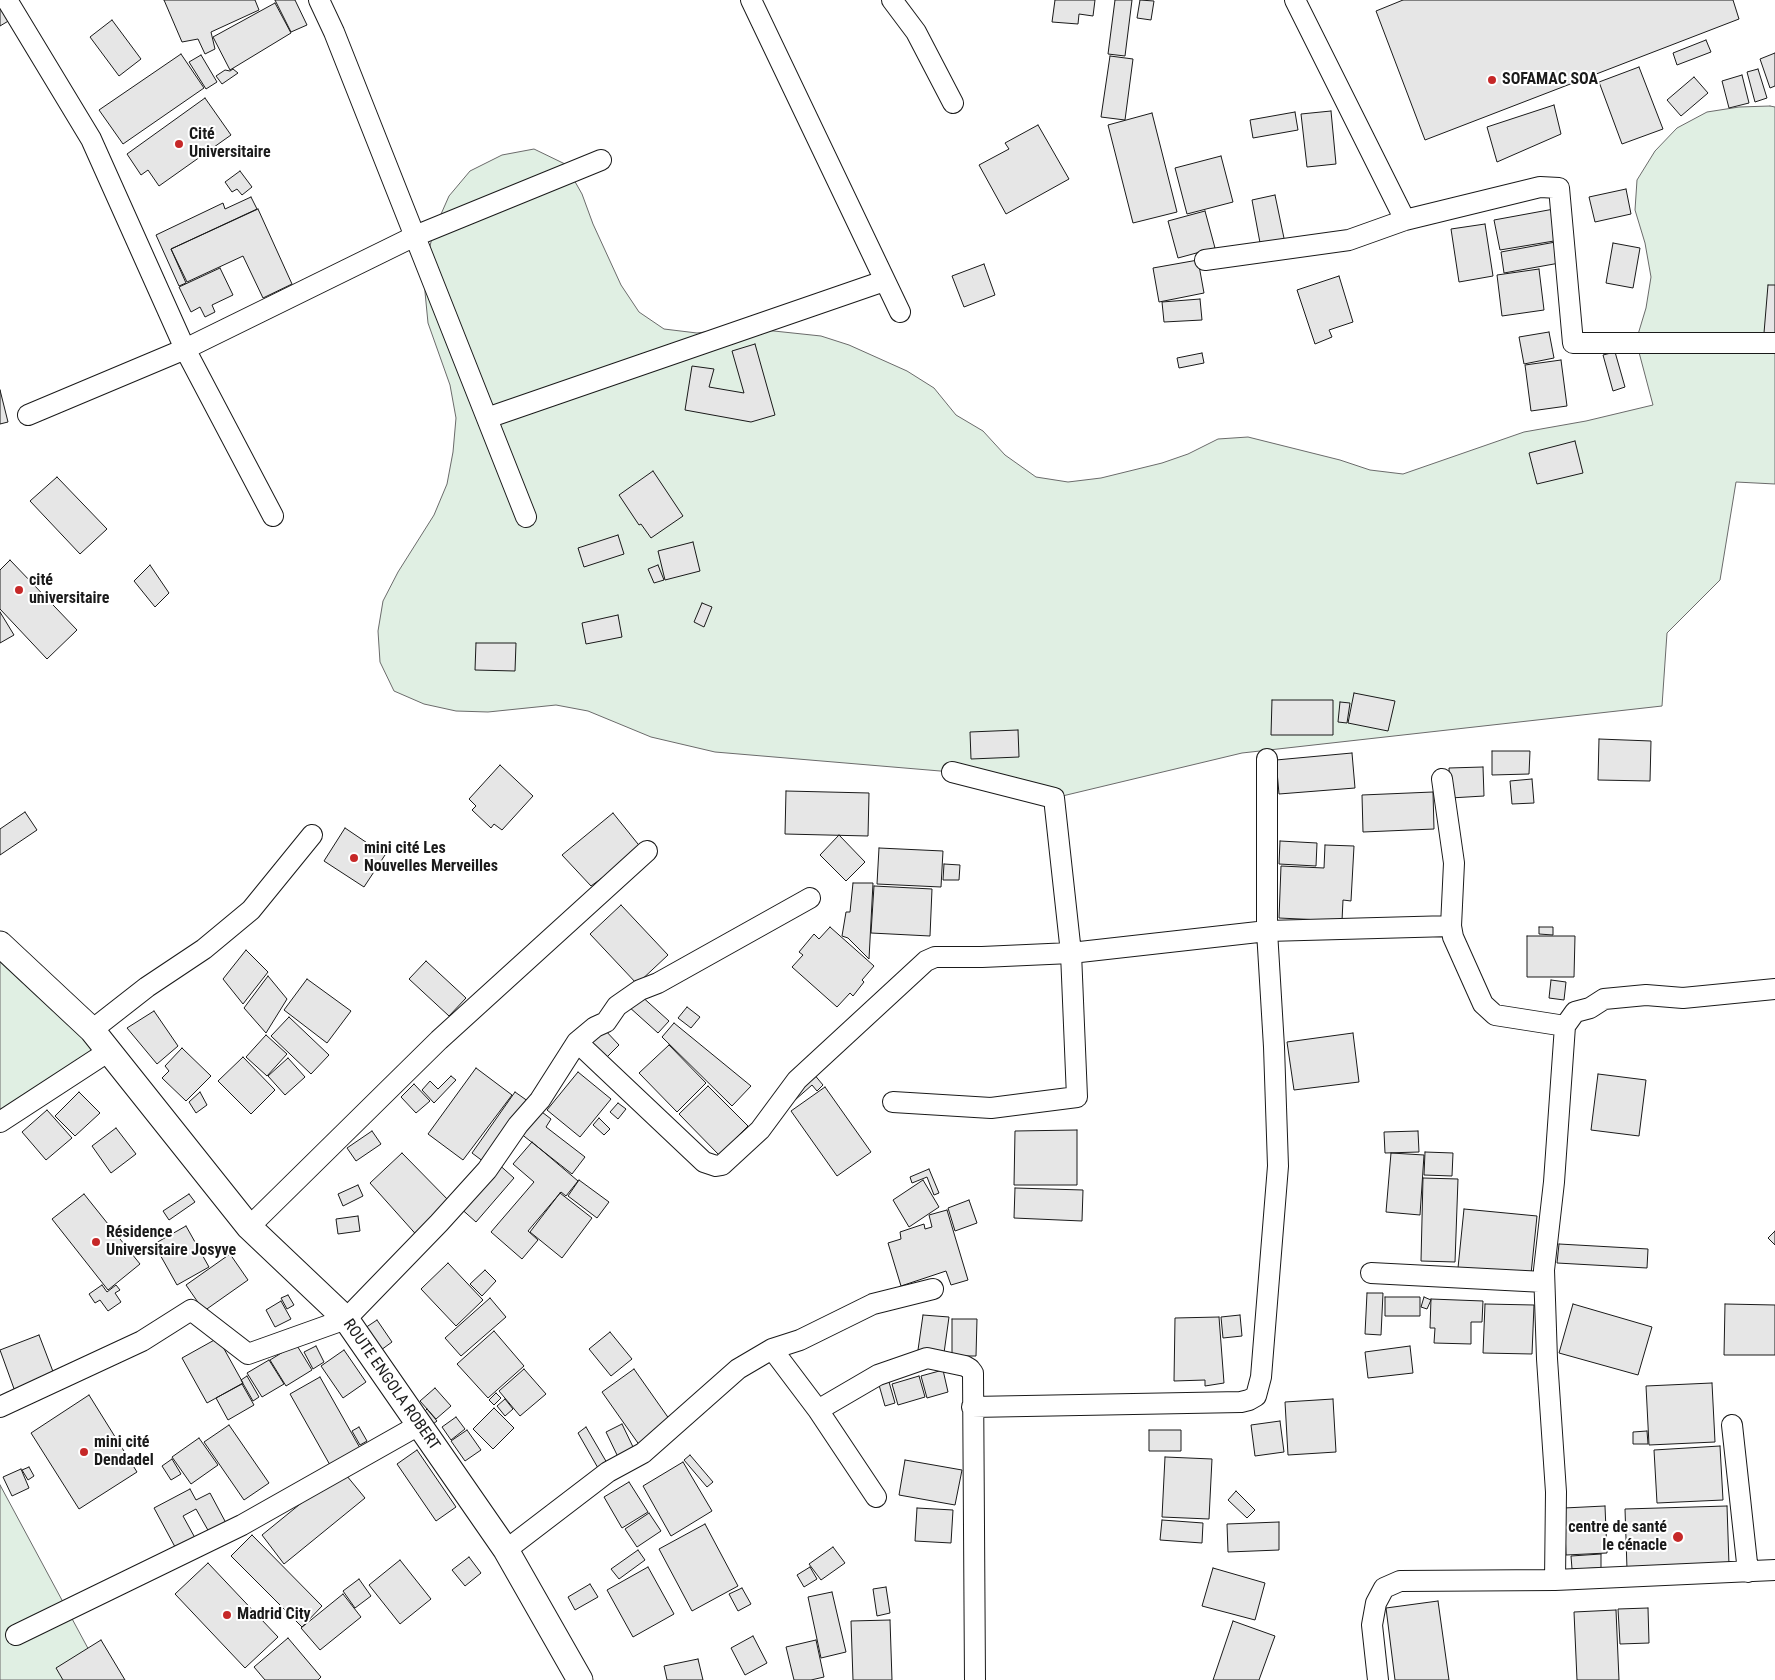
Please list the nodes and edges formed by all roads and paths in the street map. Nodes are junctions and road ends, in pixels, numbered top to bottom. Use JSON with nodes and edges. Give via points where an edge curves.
{"nodes":[{"id":1,"x":7,"y":0,"type":"edge"},
{"id":2,"x":319,"y":0,"type":"edge"},
{"id":3,"x":751,"y":0,"type":"edge"},
{"id":4,"x":892,"y":0,"type":"edge"},
{"id":5,"x":1295,"y":0,"type":"edge"},
{"id":6,"x":953,"y":103,"type":"dead end"},
{"id":7,"x":601,"y":160,"type":"dead end"},
{"id":8,"x":1405,"y":220,"type":"junction"},
{"id":9,"x":415,"y":236,"type":"junction"},
{"id":10,"x":1205,"y":260,"type":"dead end"},
{"id":11,"x":884,"y":281,"type":"junction"},
{"id":12,"x":900,"y":312,"type":"dead end"},
{"id":13,"x":1775,"y":343,"type":"edge"},
{"id":14,"x":185,"y":349,"type":"junction"},
{"id":15,"x":28,"y":415,"type":"dead end"},
{"id":16,"x":487,"y":418,"type":"junction"},
{"id":17,"x":272,"y":516,"type":"dead end"},
{"id":18,"x":526,"y":517,"type":"dead end"},
{"id":19,"x":1267,"y":759,"type":"dead end"},
{"id":20,"x":952,"y":772,"type":"dead end"},
{"id":21,"x":1442,"y":779,"type":"dead end"},
{"id":22,"x":312,"y":835,"type":"dead end"},
{"id":23,"x":647,"y":851,"type":"dead end"},
{"id":24,"x":810,"y":898,"type":"dead end"},
{"id":25,"x":1451,"y":926,"type":"junction"},
{"id":26,"x":1267,"y":931,"type":"junction"},
{"id":27,"x":0,"y":944,"type":"edge"},
{"id":28,"x":1071,"y":953,"type":"junction"},
{"id":29,"x":1775,"y":989,"type":"edge"},
{"id":30,"x":1565,"y":1026,"type":"junction"},
{"id":31,"x":92,"y":1030,"type":"junction"},
{"id":32,"x":577,"y":1042,"type":"junction"},
{"id":33,"x":109,"y":1051,"type":"junction"},
{"id":34,"x":892,"y":1102,"type":"dead end"},
{"id":35,"x":0,"y":1122,"type":"edge"},
{"id":36,"x":249,"y":1227,"type":"junction"},
{"id":37,"x":1371,"y":1273,"type":"dead end"},
{"id":38,"x":1544,"y":1282,"type":"junction"},
{"id":39,"x":933,"y":1290,"type":"dead end"},
{"id":40,"x":346,"y":1319,"type":"junction"},
{"id":41,"x":772,"y":1349,"type":"junction"},
{"id":42,"x":972,"y":1407,"type":"junction"},
{"id":43,"x":0,"y":1408,"type":"edge"},
{"id":44,"x":818,"y":1410,"type":"junction"},
{"id":45,"x":1732,"y":1424,"type":"dead end"},
{"id":46,"x":419,"y":1425,"type":"junction"},
{"id":47,"x":876,"y":1498,"type":"dead end"},
{"id":48,"x":506,"y":1550,"type":"junction"},
{"id":49,"x":1775,"y":1570,"type":"edge"},
{"id":50,"x":1748,"y":1572,"type":"junction"},
{"id":51,"x":1555,"y":1580,"type":"junction"},
{"id":52,"x":16,"y":1635,"type":"dead end"},
{"id":53,"x":580,"y":1680,"type":"edge"},
{"id":54,"x":976,"y":1680,"type":"edge"},
{"id":55,"x":1378,"y":1680,"type":"edge"}],
"edges":[{"from":1,"to":14,"type":"street","via":[[91,139]]},
{"from":2,"to":9,"type":"street"},
{"from":3,"to":11,"type":"street"},
{"from":4,"to":6,"type":"street","via":[[916,32]]},
{"from":5,"to":8,"type":"street"},
{"from":7,"to":9,"type":"street"},
{"from":8,"to":10,"type":"street","via":[[1349,240]]},
{"from":8,"to":13,"type":"street","via":[[1540,187],[1559,188],[1574,343]]},
{"from":9,"to":14,"type":"street"},
{"from":9,"to":16,"type":"street"},
{"from":11,"to":12,"type":"street"},
{"from":11,"to":16,"type":"street"},
{"from":14,"to":15,"type":"street"},
{"from":14,"to":17,"type":"street"},
{"from":16,"to":18,"type":"street"},
{"from":19,"to":26,"type":"street"},
{"from":20,"to":28,"type":"street","via":[[1054,798]]},
{"from":21,"to":25,"type":"street","via":[[1454,863]]},
{"from":22,"to":31,"type":"street","via":[[251,910],[204,949],[147,987]]},
{"from":23,"to":36,"type":"street","via":[[439,1040]]},
{"from":24,"to":32,"type":"street","via":[[675,974],[640,990],[617,1006],[606,1022],[594,1027]]},
{"from":25,"to":26,"type":"street"},
{"from":25,"to":30,"type":"street","via":[[1483,1004],[1495,1015]]},
{"from":26,"to":28,"type":"street"},
{"from":26,"to":42,"type":"street","via":[[1278,1166],[1261,1377],[1256,1396],[1241,1402]]},
{"from":27,"to":31,"type":"street","name":"ROUTE ENGOLA ROBERT"},
{"from":28,"to":32,"type":"street","via":[[935,957],[926,961],[797,1080],[760,1130],[722,1165],[704,1162]]},
{"from":28,"to":34,"type":"street","via":[[1077,1097],[991,1108]]},
{"from":29,"to":30,"type":"street","via":[[1683,998],[1646,995],[1604,999],[1575,1012]]},
{"from":30,"to":38,"type":"street"},
{"from":31,"to":33,"type":"street","name":"ROUTE ENGOLA ROBERT"},
{"from":32,"to":40,"type":"street","via":[[540,1100],[487,1170]]},
{"from":33,"to":35,"type":"street"},
{"from":33,"to":36,"type":"street","name":"ROUTE ENGOLA ROBERT"},
{"from":36,"to":40,"type":"street","name":"ROUTE ENGOLA ROBERT"},
{"from":37,"to":38,"type":"street"},
{"from":38,"to":51,"type":"street","via":[[1556,1492]]},
{"from":39,"to":41,"type":"street","via":[[873,1304],[800,1340]]},
{"from":40,"to":43,"type":"street","via":[[248,1354],[192,1310],[142,1341]]},
{"from":40,"to":46,"type":"street","name":"ROUTE ENGOLA ROBERT"},
{"from":41,"to":44,"type":"street"},
{"from":41,"to":48,"type":"street","via":[[738,1369],[643,1453],[608,1472]]},
{"from":42,"to":44,"type":"street","via":[[973,1373],[970,1369],[927,1358],[878,1375]]},
{"from":42,"to":54,"type":"street"},
{"from":44,"to":47,"type":"street"},
{"from":45,"to":50,"type":"street"},
{"from":46,"to":48,"type":"street","name":"ROUTE ENGOLA ROBERT"},
{"from":46,"to":52,"type":"street","via":[[242,1525]]},
{"from":48,"to":53,"type":"street","name":"ROUTE ENGOLA ROBERT"},
{"from":49,"to":50,"type":"street"},
{"from":50,"to":51,"type":"street"},
{"from":51,"to":55,"type":"street","via":[[1400,1581],[1384,1588],[1376,1603],[1372,1625]]}]}
